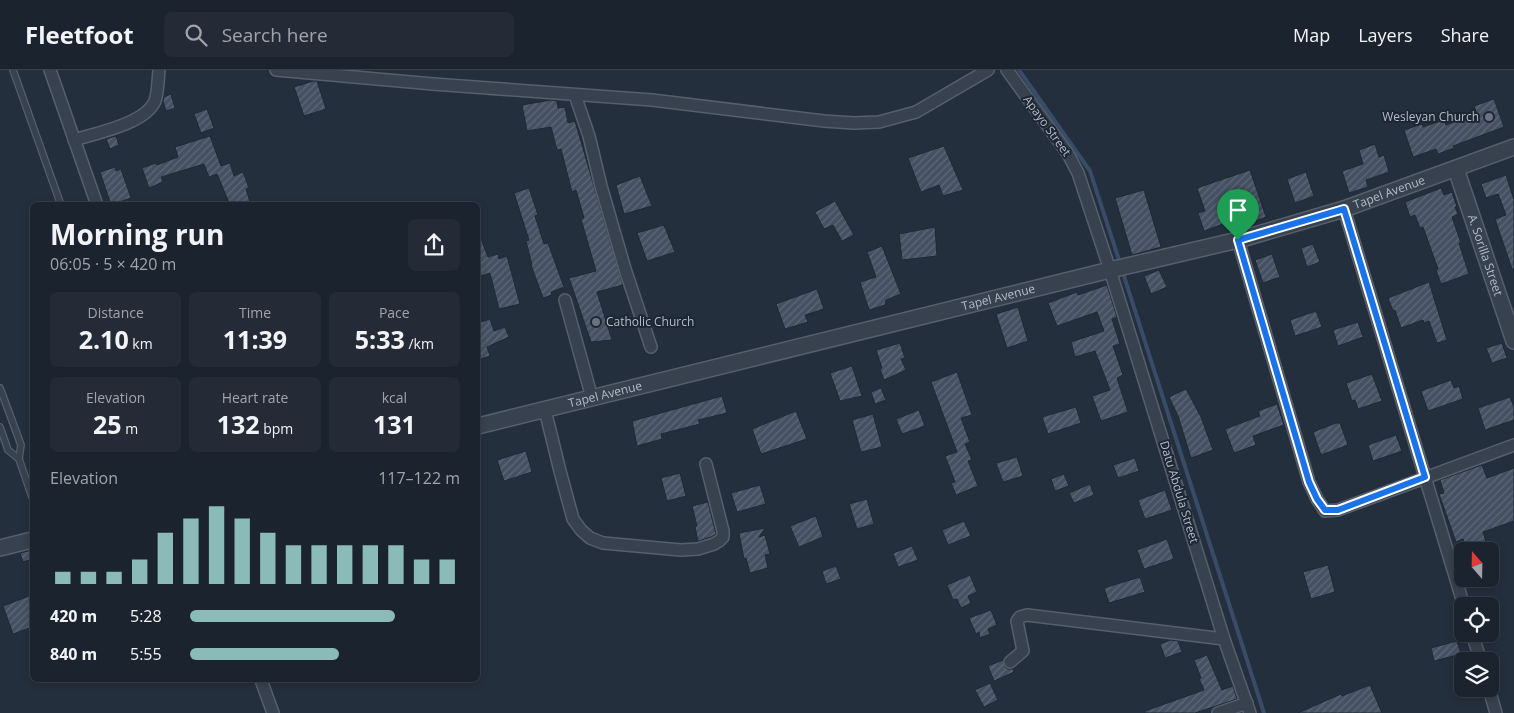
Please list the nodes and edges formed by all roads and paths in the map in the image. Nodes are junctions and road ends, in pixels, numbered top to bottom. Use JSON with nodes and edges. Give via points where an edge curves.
{"nodes":[{"id":1,"x":13,"y":70,"type":"edge"},
{"id":2,"x":50,"y":70,"type":"edge"},
{"id":3,"x":159,"y":70,"type":"edge"},
{"id":4,"x":276,"y":70,"type":"edge"},
{"id":5,"x":988,"y":70,"type":"edge"},
{"id":6,"x":1007,"y":70,"type":"edge"},
{"id":7,"x":575,"y":95,"type":"junction"},
{"id":8,"x":74,"y":140,"type":"junction"},
{"id":9,"x":1514,"y":148,"type":"edge"},
{"id":10,"x":1456,"y":169,"type":"junction"},
{"id":11,"x":60,"y":202,"type":"edge"},
{"id":12,"x":96,"y":202,"type":"edge"},
{"id":13,"x":1344,"y":209,"type":"junction"},
{"id":14,"x":1238,"y":240,"type":"junction"},
{"id":15,"x":1110,"y":270,"type":"junction"},
{"id":16,"x":565,"y":300,"type":"dead end"},
{"id":17,"x":1514,"y":341,"type":"edge"},
{"id":18,"x":651,"y":347,"type":"dead end"},
{"id":19,"x":0,"y":388,"type":"edge"},
{"id":20,"x":592,"y":398,"type":"junction"},
{"id":21,"x":545,"y":410,"type":"junction"},
{"id":22,"x":480,"y":426,"type":"edge"},
{"id":23,"x":0,"y":427,"type":"edge"},
{"id":24,"x":1514,"y":445,"type":"edge"},
{"id":25,"x":19,"y":459,"type":"junction"},
{"id":26,"x":706,"y":464,"type":"dead end"},
{"id":27,"x":1425,"y":477,"type":"junction"},
{"id":28,"x":29,"y":478,"type":"edge"},
{"id":29,"x":30,"y":540,"type":"edge"},
{"id":30,"x":0,"y":548,"type":"edge"},
{"id":31,"x":1461,"y":597,"type":"edge"},
{"id":32,"x":1224,"y":639,"type":"junction"},
{"id":33,"x":1010,"y":662,"type":"dead end"},
{"id":34,"x":262,"y":682,"type":"edge"},
{"id":35,"x":1491,"y":697,"type":"edge"},
{"id":36,"x":1248,"y":708,"type":"edge"},
{"id":37,"x":273,"y":713,"type":"edge"},
{"id":38,"x":1218,"y":713,"type":"edge"},
{"id":39,"x":1496,"y":713,"type":"edge"}],
"edges":[{"from":1,"to":11,"type":"lane"},
{"from":2,"to":8,"type":"street"},
{"from":3,"to":8,"type":"street","via":[[155,101],[143,115]]},
{"from":4,"to":7,"type":"street"},
{"from":5,"to":7,"type":"street","via":[[916,112],[879,122],[824,121],[652,100]]},
{"from":6,"to":15,"type":"street","name":"Apayo Street","via":[[1073,162]]},
{"from":7,"to":18,"type":"street"},
{"from":8,"to":12,"type":"street"},
{"from":9,"to":10,"type":"street","name":"Tapel Avenue"},
{"from":10,"to":13,"type":"street","name":"Tapel Avenue"},
{"from":10,"to":17,"type":"street","name":"A. Sorilla Street"},
{"from":13,"to":14,"type":"street","name":"Tapel Avenue"},
{"from":13,"to":27,"type":"street"},
{"from":14,"to":15,"type":"street","name":"Tapel Avenue"},
{"from":14,"to":27,"type":"street","via":[[1309,482],[1325,510],[1338,510]]},
{"from":15,"to":20,"type":"street","name":"Tapel Avenue"},
{"from":15,"to":32,"type":"street","name":"Datu Abdula Street"},
{"from":16,"to":20,"type":"street"},
{"from":19,"to":25,"type":"lane","via":[[21,446]]},
{"from":20,"to":21,"type":"street","name":"Tapel Avenue"},
{"from":21,"to":22,"type":"street","name":"Tapel Avenue"},
{"from":21,"to":26,"type":"street","via":[[574,519],[590,538],[603,543],[681,550],[698,549],[719,541],[723,531]]},
{"from":23,"to":25,"type":"lane","via":[[8,450]]},
{"from":24,"to":27,"type":"street"},
{"from":25,"to":28,"type":"lane"},
{"from":27,"to":31,"type":"street"},
{"from":29,"to":30,"type":"street"},
{"from":32,"to":33,"type":"street","via":[[1027,615],[1017,621],[1023,651]]},
{"from":32,"to":36,"type":"street","name":"Datu Abdula Street"},
{"from":34,"to":37,"type":"street"},
{"from":35,"to":39,"type":"street"},
{"from":36,"to":38,"type":"street"}]}
